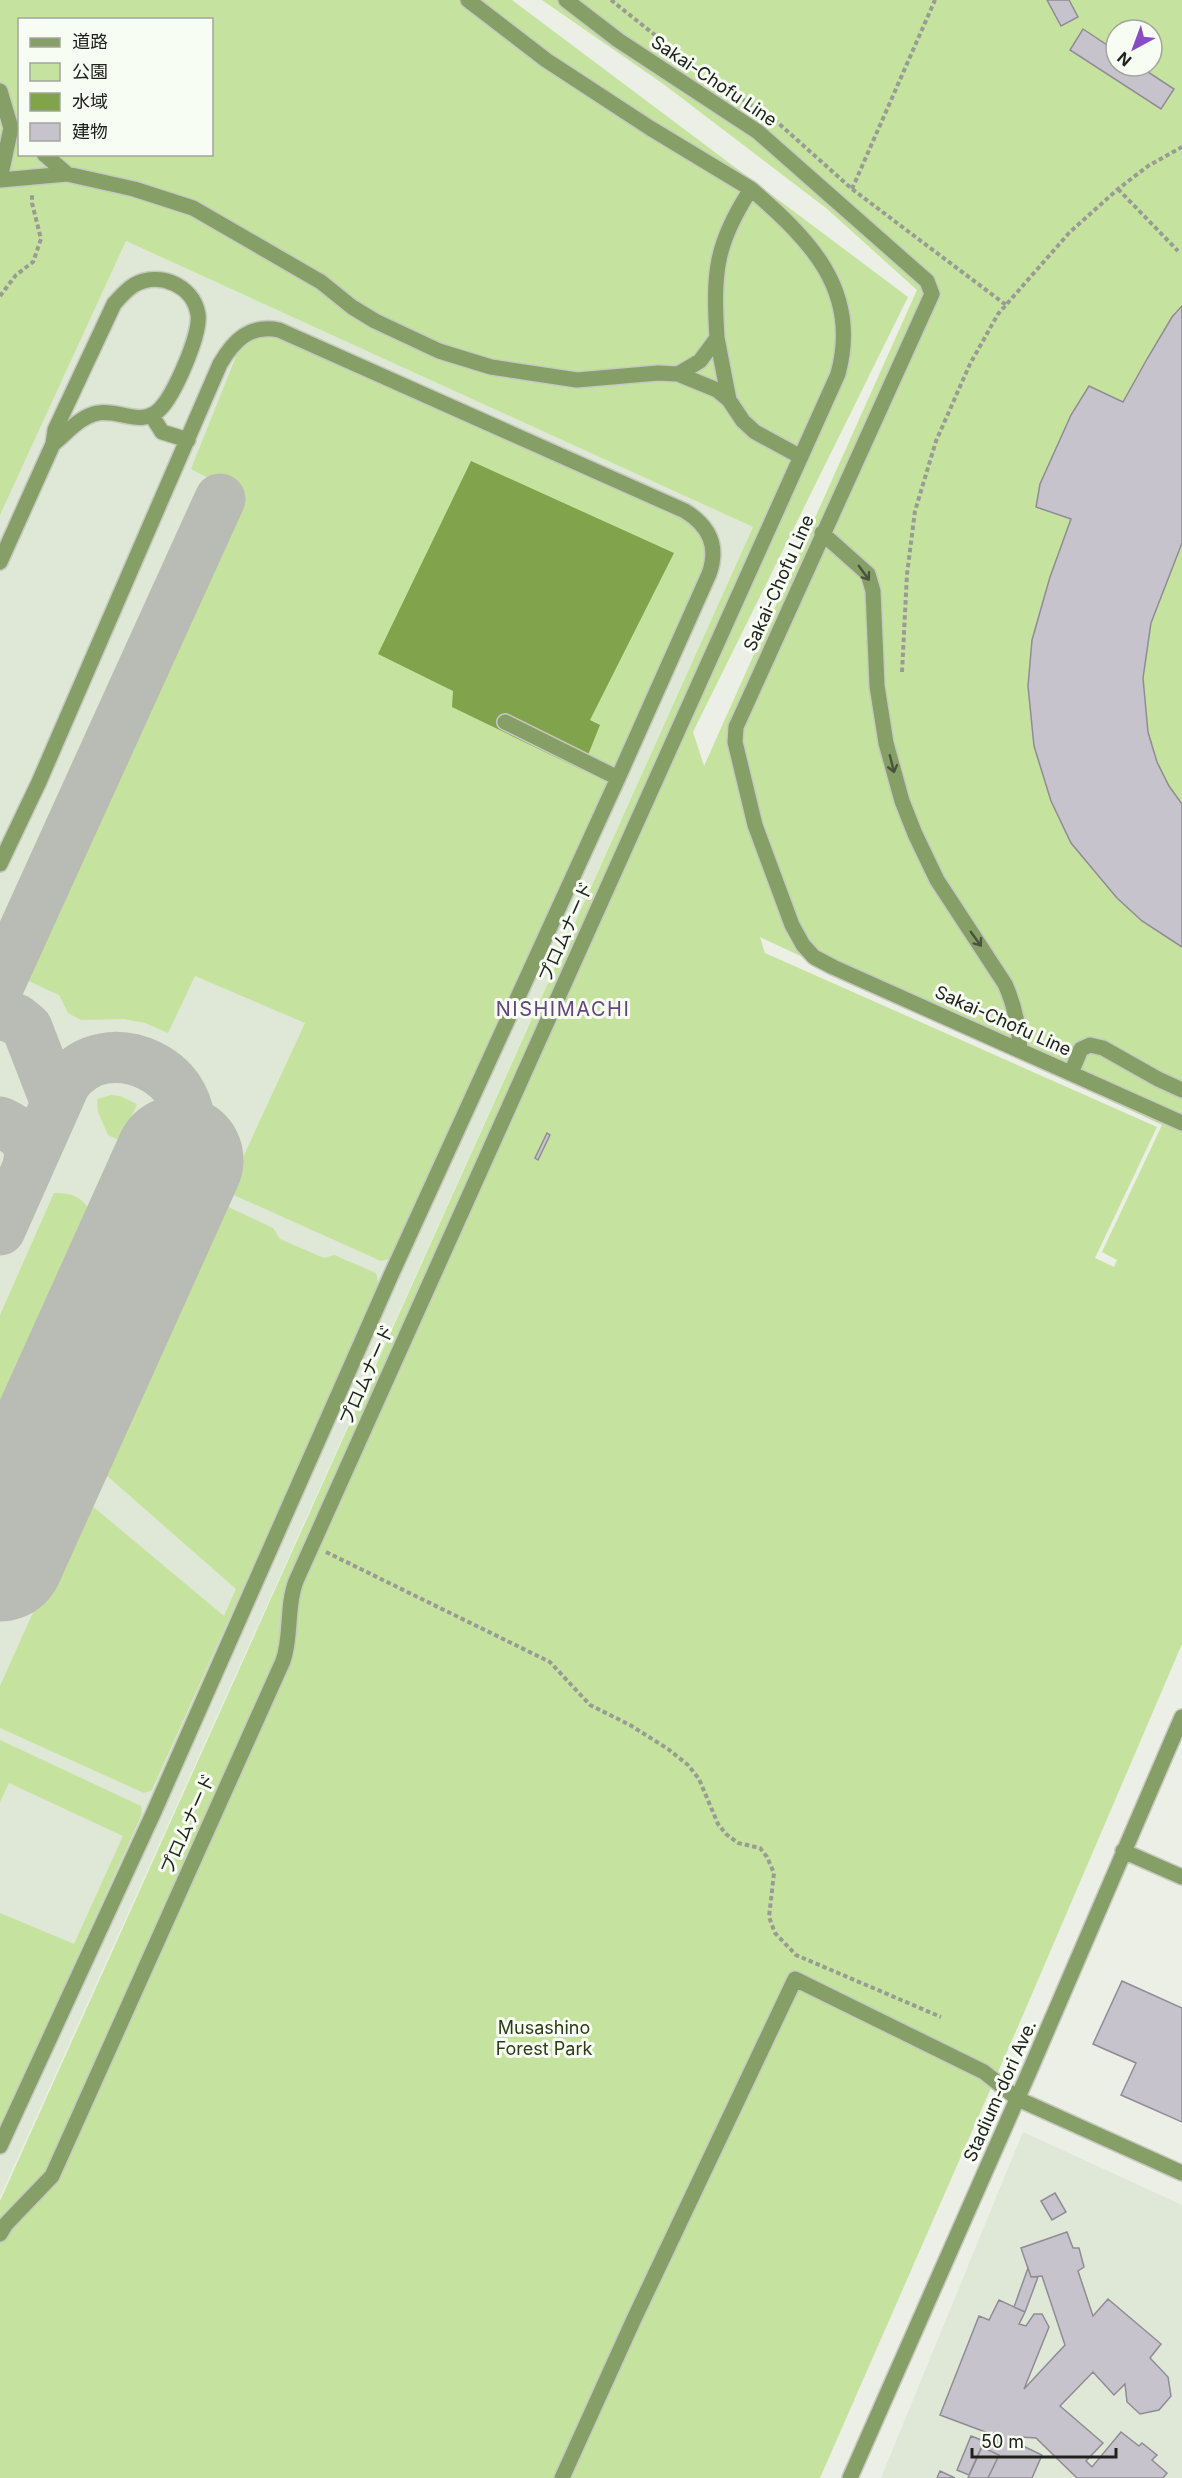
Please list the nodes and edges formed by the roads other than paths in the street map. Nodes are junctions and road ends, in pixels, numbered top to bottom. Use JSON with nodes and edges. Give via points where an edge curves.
{"nodes":[{"id":1,"x":468,"y":0,"type":"edge"},
{"id":2,"x":566,"y":0,"type":"edge"},
{"id":3,"x":0,"y":91,"type":"edge"},
{"id":4,"x":15,"y":132,"type":"edge"},
{"id":5,"x":46,"y":156,"type":"edge"},
{"id":6,"x":67,"y":174,"type":"junction"},
{"id":7,"x":0,"y":179,"type":"edge"},
{"id":8,"x":751,"y":189,"type":"junction"},
{"id":9,"x":717,"y":338,"type":"junction"},
{"id":10,"x":678,"y":374,"type":"junction"},
{"id":11,"x":729,"y":400,"type":"junction"},
{"id":12,"x":152,"y":416,"type":"junction"},
{"id":13,"x":188,"y":440,"type":"junction"},
{"id":14,"x":53,"y":444,"type":"junction"},
{"id":15,"x":801,"y":456,"type":"junction"},
{"id":16,"x":822,"y":533,"type":"junction"},
{"id":17,"x":0,"y":562,"type":"edge"},
{"id":18,"x":505,"y":722,"type":"dead end"},
{"id":19,"x":618,"y":778,"type":"junction"},
{"id":20,"x":0,"y":864,"type":"edge"},
{"id":21,"x":1020,"y":1050,"type":"junction"},
{"id":22,"x":1071,"y":1073,"type":"junction"},
{"id":23,"x":1182,"y":1090,"type":"edge"},
{"id":24,"x":1182,"y":1123,"type":"edge"},
{"id":25,"x":1182,"y":1717,"type":"edge"},
{"id":26,"x":1123,"y":1851,"type":"junction"},
{"id":27,"x":1182,"y":1877,"type":"edge"},
{"id":28,"x":1018,"y":2099,"type":"junction"},
{"id":29,"x":0,"y":2146,"type":"edge"},
{"id":30,"x":1182,"y":2173,"type":"edge"},
{"id":31,"x":0,"y":2234,"type":"edge"},
{"id":32,"x":562,"y":2478,"type":"edge"},
{"id":33,"x":850,"y":2478,"type":"edge"}],
"edges":[{"from":1,"to":8,"type":"street","name":"プロムナード","via":[[546,60]]},
{"from":2,"to":16,"type":"street","name":"Sakai-Chofu Line","via":[[758,132],[927,281],[932,294]]},
{"from":3,"to":4,"type":"street"},
{"from":4,"to":7,"type":"street"},
{"from":5,"to":6,"type":"street"},
{"from":6,"to":7,"type":"street"},
{"from":6,"to":10,"type":"street","via":[[193,208],[321,282],[375,321],[460,358],[491,367],[576,380],[658,372]]},
{"from":8,"to":9,"type":"street","via":[[725,235],[716,269]]},
{"from":8,"to":15,"type":"street","name":"プロムナード","via":[[806,241],[834,285],[844,317],[838,374]]},
{"from":9,"to":10,"type":"street","via":[[700,361]]},
{"from":9,"to":11,"type":"street"},
{"from":10,"to":11,"type":"street","via":[[705,384]]},
{"from":11,"to":15,"type":"street","via":[[755,432]]},
{"from":12,"to":13,"type":"street","via":[[162,432]]},
{"from":12,"to":14,"type":"street","via":[[95,413]]},
{"from":12,"to":14,"type":"street","via":[[165,405],[198,326],[192,299],[180,286],[166,280],[136,284],[114,304],[55,430]]},
{"from":13,"to":19,"type":"street","via":[[230,348],[245,333],[270,328],[696,518],[712,540],[712,564]]},
{"from":13,"to":20,"type":"street"},
{"from":14,"to":17,"type":"street"},
{"from":15,"to":31,"type":"street","name":"プロムナード","via":[[293,1588],[284,1662],[52,2176]]},
{"from":16,"to":21,"type":"street","one_way":true,"via":[[868,574],[873,591],[874,646],[886,743],[902,801],[937,880],[1013,1000]]},
{"from":16,"to":21,"type":"street","name":"Sakai-Chofu Line","via":[[735,727],[755,825],[792,925],[814,957]]},
{"from":18,"to":19,"type":"street"},
{"from":19,"to":29,"type":"street"},
{"from":21,"to":22,"type":"street","name":"Sakai-Chofu Line"},
{"from":22,"to":23,"type":"street","via":[[1081,1049],[1090,1045],[1104,1048]]},
{"from":22,"to":24,"type":"street","name":"Sakai-Chofu Line"},
{"from":25,"to":26,"type":"street","name":"Stadium-dori Ave."},
{"from":26,"to":27,"type":"street"},
{"from":26,"to":28,"type":"street","name":"Stadium-dori Ave."},
{"from":28,"to":30,"type":"street"},
{"from":28,"to":32,"type":"street","via":[[984,2072],[795,1979]]},
{"from":28,"to":33,"type":"street","name":"Stadium-dori Ave."}]}
